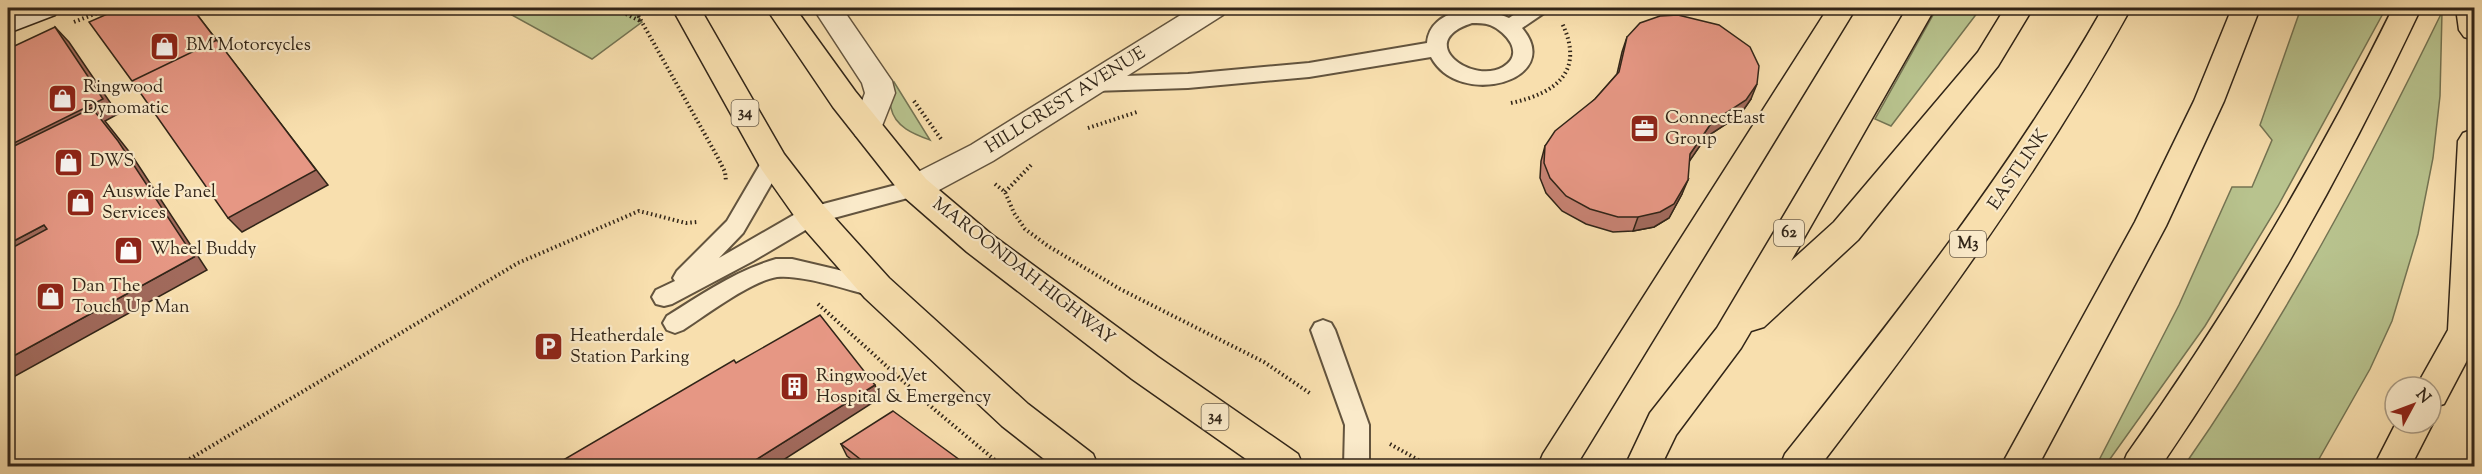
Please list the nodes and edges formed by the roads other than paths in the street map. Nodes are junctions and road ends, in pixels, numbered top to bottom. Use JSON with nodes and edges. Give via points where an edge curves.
{"nodes":[{"id":1,"x":45,"y":8,"type":"edge"},
{"id":2,"x":686,"y":8,"type":"edge"},
{"id":3,"x":780,"y":8,"type":"edge"},
{"id":4,"x":826,"y":8,"type":"edge"},
{"id":5,"x":1213,"y":8,"type":"edge"},
{"id":6,"x":1536,"y":8,"type":"edge"},
{"id":7,"x":1842,"y":8,"type":"edge"},
{"id":8,"x":1921,"y":8,"type":"edge"},
{"id":9,"x":2019,"y":8,"type":"edge"},
{"id":10,"x":2117,"y":8,"type":"edge"},
{"id":11,"x":2246,"y":8,"type":"edge"},
{"id":12,"x":2407,"y":8,"type":"edge"},
{"id":13,"x":2470,"y":8,"type":"edge"},
{"id":14,"x":8,"y":23,"type":"edge"},
{"id":15,"x":1510,"y":27,"type":"junction"},
{"id":16,"x":2475,"y":30,"type":"edge"},
{"id":17,"x":1436,"y":50,"type":"junction"},
{"id":18,"x":1093,"y":84,"type":"junction"},
{"id":19,"x":867,"y":128,"type":"junction"},
{"id":20,"x":2475,"y":141,"type":"edge"},
{"id":21,"x":773,"y":162,"type":"junction"},
{"id":22,"x":915,"y":188,"type":"junction"},
{"id":23,"x":812,"y":214,"type":"junction"},
{"id":24,"x":877,"y":288,"type":"junction"},
{"id":25,"x":2470,"y":322,"type":"edge"},
{"id":26,"x":675,"y":323,"type":"dead end"},
{"id":27,"x":1323,"y":330,"type":"dead end"},
{"id":28,"x":1729,"y":338,"type":"junction"},
{"id":29,"x":2441,"y":375,"type":"edge"},
{"id":30,"x":2409,"y":435,"type":"edge"},
{"id":31,"x":1080,"y":466,"type":"edge"},
{"id":32,"x":1285,"y":466,"type":"edge"},
{"id":33,"x":1357,"y":466,"type":"edge"},
{"id":34,"x":1556,"y":466,"type":"edge"},
{"id":35,"x":1643,"y":466,"type":"edge"},
{"id":36,"x":1798,"y":466,"type":"edge"},
{"id":37,"x":2019,"y":466,"type":"edge"},
{"id":38,"x":2140,"y":466,"type":"edge"},
{"id":39,"x":2392,"y":466,"type":"edge"}],
"edges":[{"from":1,"to":14,"type":"street"},
{"from":2,"to":21,"type":"highway","number":"34"},
{"from":3,"to":19,"type":"highway","name":"MAROONDAH HIGHWAY","number":"34"},
{"from":4,"to":19,"type":"street","via":[[877,81],[880,93]]},
{"from":5,"to":18,"type":"street","name":"HILLCREST AVENUE"},
{"from":6,"to":15,"type":"lane"},
{"from":7,"to":34,"type":"highway"},
{"from":8,"to":28,"type":"highway","number":"62"},
{"from":9,"to":28,"type":"highway","via":[[1988,58],[1846,231]]},
{"from":10,"to":36,"type":"highway","name":"EASTLINK","number":"M3","via":[[2085,68],[2017,176],[1917,314]]},
{"from":11,"to":37,"type":"highway","via":[[2209,101],[2150,226]]},
{"from":12,"to":38,"type":"highway","via":[[2289,233],[2214,359]]},
{"from":13,"to":16,"type":"highway"},
{"from":15,"to":17,"type":"lane","via":[[1485,17],[1458,18],[1439,31]]},
{"from":15,"to":17,"type":"lane","via":[[1524,46],[1524,56],[1514,70],[1495,78],[1465,75],[1451,69]]},
{"from":17,"to":18,"type":"lane","via":[[1309,70],[1188,81]]},
{"from":18,"to":22,"type":"street","name":"HILLCREST AVENUE","via":[[967,162]]},
{"from":19,"to":22,"type":"highway","name":"MAROONDAH HIGHWAY","number":"34"},
{"from":20,"to":25,"type":"highway"},
{"from":21,"to":23,"type":"highway","number":"34"},
{"from":21,"to":23,"type":"lane","via":[[735,227],[664,297]]},
{"from":22,"to":23,"type":"lane"},
{"from":22,"to":32,"type":"highway","name":"MAROONDAH HIGHWAY","number":"34","via":[[980,243],[1145,368]]},
{"from":23,"to":24,"type":"highway","number":"34"},
{"from":24,"to":26,"type":"lane","via":[[792,268],[776,268],[733,286]]},
{"from":24,"to":31,"type":"highway","number":"34","via":[[1015,415]]},
{"from":25,"to":29,"type":"highway"},
{"from":27,"to":33,"type":"lane","via":[[1357,425]]},
{"from":28,"to":35,"type":"highway","number":"62","via":[[1663,424]]},
{"from":30,"to":39,"type":"highway"}]}
